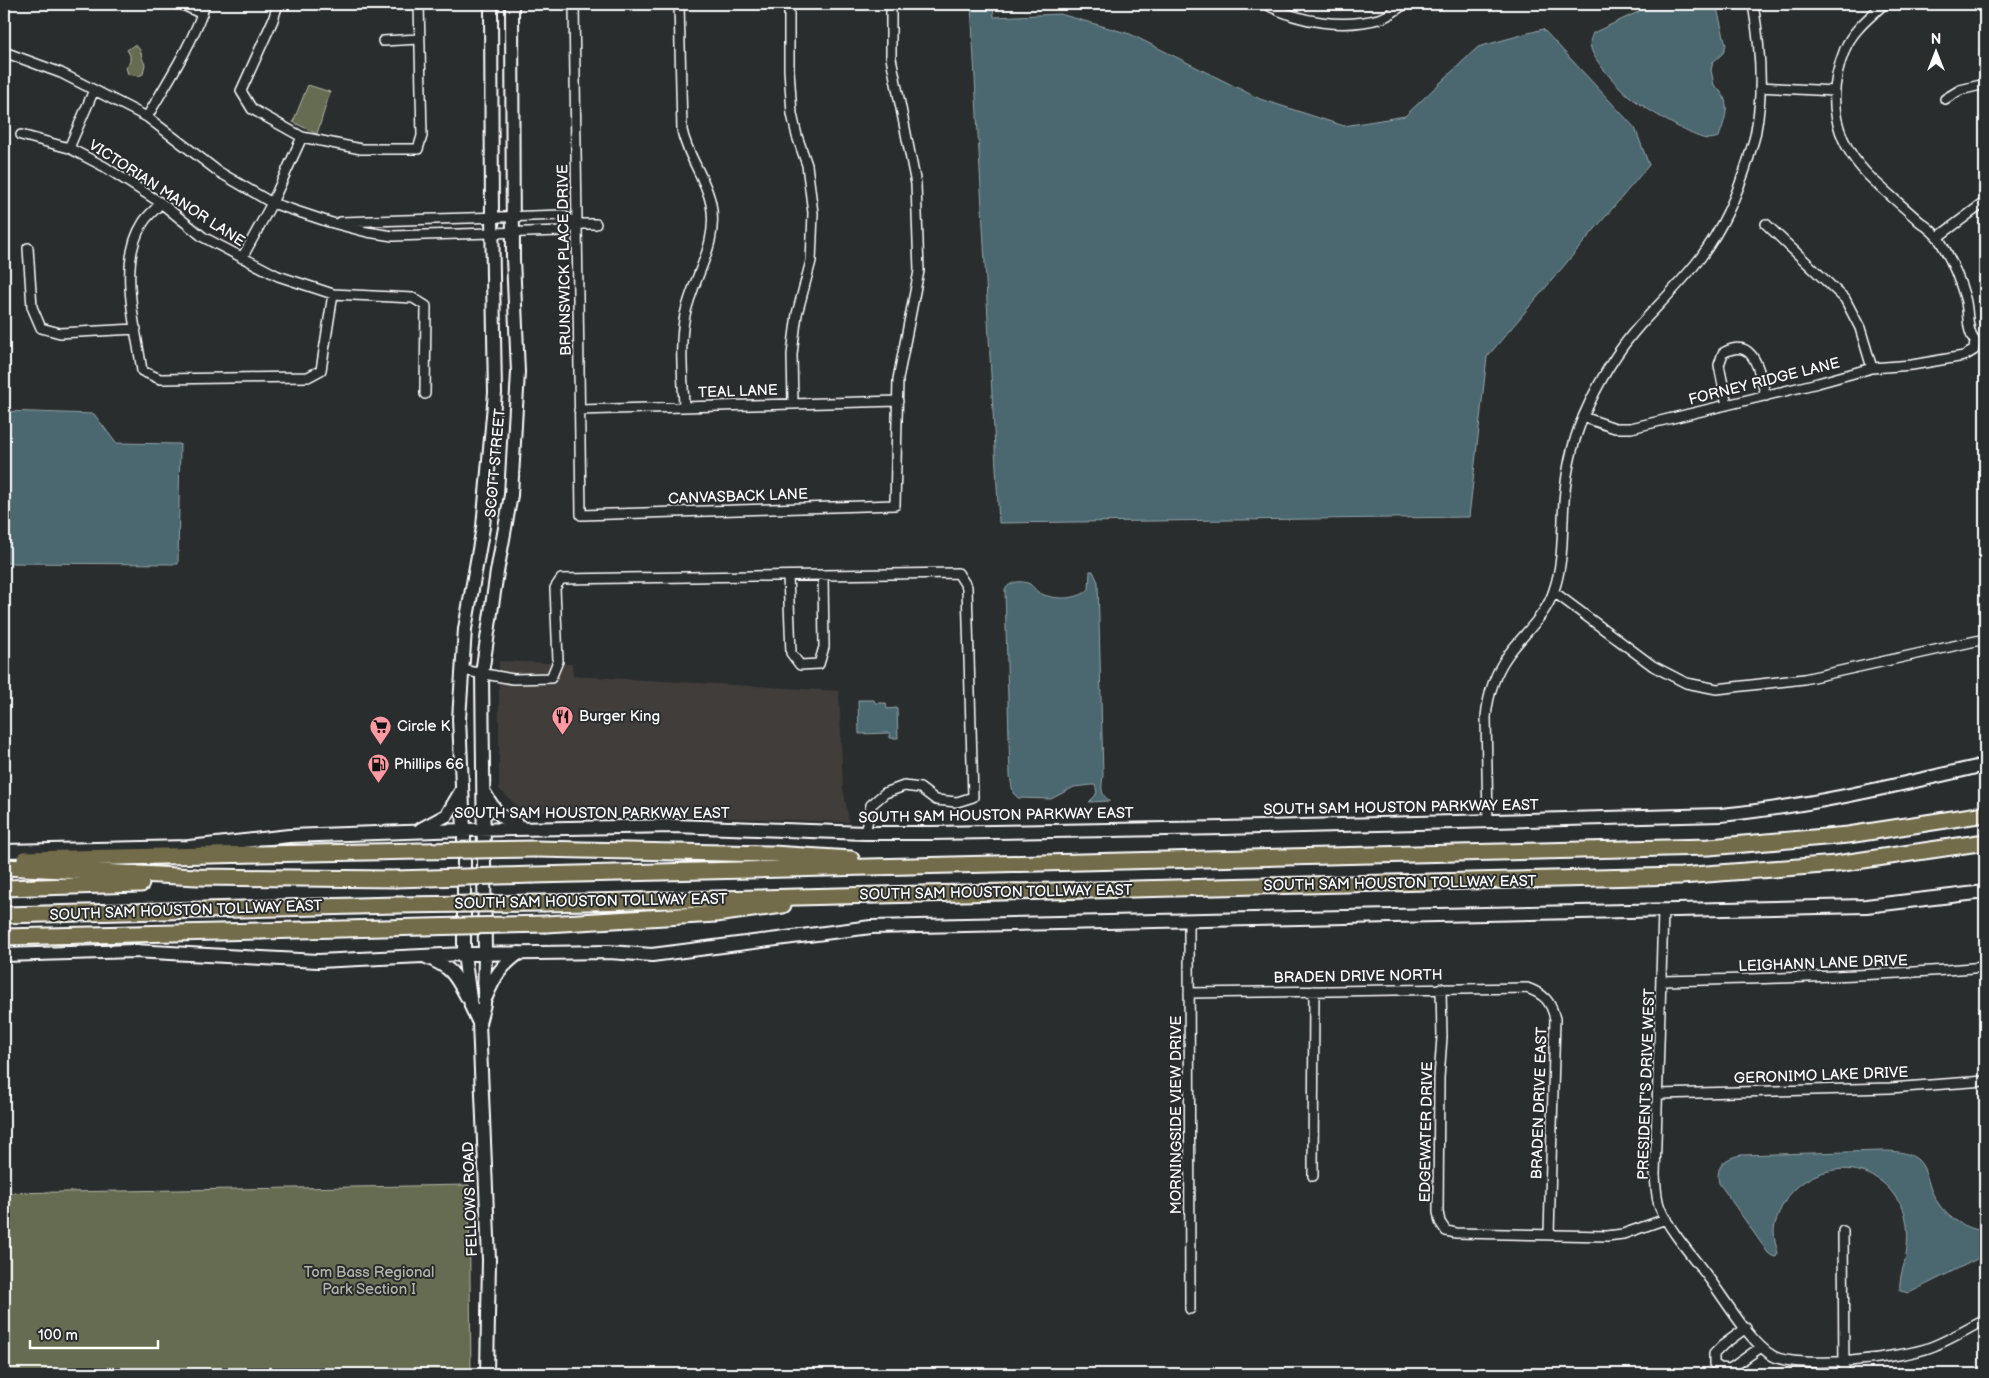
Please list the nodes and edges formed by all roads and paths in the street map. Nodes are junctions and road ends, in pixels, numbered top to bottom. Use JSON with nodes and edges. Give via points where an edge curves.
{"nodes":[{"id":1,"x":181,"y":4,"type":"edge"},
{"id":2,"x":205,"y":4,"type":"edge"},
{"id":3,"x":278,"y":4,"type":"edge"},
{"id":4,"x":419,"y":4,"type":"edge"},
{"id":5,"x":491,"y":4,"type":"edge"},
{"id":6,"x":512,"y":4,"type":"edge"},
{"id":7,"x":574,"y":4,"type":"edge"},
{"id":8,"x":678,"y":4,"type":"edge"},
{"id":9,"x":789,"y":4,"type":"edge"},
{"id":10,"x":891,"y":4,"type":"edge"},
{"id":11,"x":1266,"y":4,"type":"edge"},
{"id":12,"x":1405,"y":4,"type":"edge"},
{"id":13,"x":1753,"y":4,"type":"edge"},
{"id":14,"x":1884,"y":4,"type":"edge"},
{"id":15,"x":202,"y":14,"type":"junction"},
{"id":16,"x":419,"y":39,"type":"junction"},
{"id":17,"x":383,"y":41,"type":"dead end"},
{"id":18,"x":4,"y":52,"type":"edge"},
{"id":19,"x":1985,"y":84,"type":"edge"},
{"id":20,"x":1760,"y":87,"type":"junction"},
{"id":21,"x":94,"y":90,"type":"junction"},
{"id":22,"x":1834,"y":91,"type":"junction"},
{"id":23,"x":1945,"y":99,"type":"dead end"},
{"id":24,"x":147,"y":117,"type":"junction"},
{"id":25,"x":21,"y":135,"type":"dead end"},
{"id":26,"x":302,"y":137,"type":"junction"},
{"id":27,"x":69,"y":148,"type":"junction"},
{"id":28,"x":1985,"y":202,"type":"edge"},
{"id":29,"x":161,"y":203,"type":"junction"},
{"id":30,"x":272,"y":203,"type":"junction"},
{"id":31,"x":492,"y":217,"type":"junction"},
{"id":32,"x":513,"y":217,"type":"junction"},
{"id":33,"x":328,"y":222,"type":"junction"},
{"id":34,"x":578,"y":224,"type":"junction"},
{"id":35,"x":596,"y":224,"type":"dead end"},
{"id":36,"x":1766,"y":224,"type":"dead end"},
{"id":37,"x":513,"y":232,"type":"junction"},
{"id":38,"x":492,"y":233,"type":"junction"},
{"id":39,"x":1938,"y":237,"type":"junction"},
{"id":40,"x":28,"y":248,"type":"dead end"},
{"id":41,"x":242,"y":258,"type":"junction"},
{"id":42,"x":333,"y":294,"type":"junction"},
{"id":43,"x":136,"y":329,"type":"junction"},
{"id":44,"x":1872,"y":368,"type":"junction"},
{"id":45,"x":425,"y":394,"type":"dead end"},
{"id":46,"x":1766,"y":396,"type":"junction"},
{"id":47,"x":898,"y":402,"type":"junction"},
{"id":48,"x":793,"y":403,"type":"junction"},
{"id":49,"x":1727,"y":405,"type":"junction"},
{"id":50,"x":684,"y":406,"type":"junction"},
{"id":51,"x":579,"y":410,"type":"junction"},
{"id":52,"x":1583,"y":417,"type":"junction"},
{"id":53,"x":581,"y":515,"type":"joint"},
{"id":54,"x":483,"y":527,"type":"junction"},
{"id":55,"x":504,"y":530,"type":"junction"},
{"id":56,"x":823,"y":575,"type":"junction"},
{"id":57,"x":788,"y":576,"type":"junction"},
{"id":58,"x":1554,"y":592,"type":"junction"},
{"id":59,"x":1985,"y":639,"type":"edge"},
{"id":60,"x":462,"y":670,"type":"junction"},
{"id":61,"x":482,"y":673,"type":"junction"},
{"id":62,"x":1985,"y":765,"type":"edge"},
{"id":63,"x":462,"y":791,"type":"junction"},
{"id":64,"x":483,"y":791,"type":"junction"},
{"id":65,"x":1985,"y":814,"type":"edge"},
{"id":66,"x":1488,"y":821,"type":"junction"},
{"id":67,"x":524,"y":828,"type":"junction"},
{"id":68,"x":485,"y":829,"type":"junction"},
{"id":69,"x":464,"y":830,"type":"junction"},
{"id":70,"x":417,"y":831,"type":"junction"},
{"id":71,"x":865,"y":833,"type":"junction"},
{"id":72,"x":1985,"y":842,"type":"edge"},
{"id":73,"x":4,"y":851,"type":"edge"},
{"id":74,"x":4,"y":860,"type":"edge"},
{"id":75,"x":960,"y":866,"type":"junction"},
{"id":76,"x":4,"y":867,"type":"edge"},
{"id":77,"x":395,"y":879,"type":"junction"},
{"id":78,"x":4,"y":888,"type":"edge"},
{"id":79,"x":1985,"y":892,"type":"edge"},
{"id":80,"x":860,"y":895,"type":"junction"},
{"id":81,"x":189,"y":910,"type":"junction"},
{"id":82,"x":1663,"y":912,"type":"junction"},
{"id":83,"x":4,"y":915,"type":"edge"},
{"id":84,"x":1189,"y":921,"type":"junction"},
{"id":85,"x":4,"y":930,"type":"edge"},
{"id":86,"x":4,"y":937,"type":"edge"},
{"id":87,"x":519,"y":953,"type":"junction"},
{"id":88,"x":464,"y":954,"type":"junction"},
{"id":89,"x":485,"y":954,"type":"junction"},
{"id":90,"x":4,"y":955,"type":"edge"},
{"id":91,"x":424,"y":956,"type":"junction"},
{"id":92,"x":1985,"y":967,"type":"edge"},
{"id":93,"x":1662,"y":981,"type":"junction"},
{"id":94,"x":1441,"y":988,"type":"junction"},
{"id":95,"x":1527,"y":988,"type":"joint"},
{"id":96,"x":1314,"y":991,"type":"junction"},
{"id":97,"x":1189,"y":993,"type":"junction"},
{"id":98,"x":477,"y":1005,"type":"junction"},
{"id":99,"x":1985,"y":1084,"type":"edge"},
{"id":100,"x":1658,"y":1094,"type":"junction"},
{"id":101,"x":1313,"y":1176,"type":"dead end"},
{"id":102,"x":1666,"y":1219,"type":"junction"},
{"id":103,"x":1843,"y":1231,"type":"dead end"},
{"id":104,"x":1549,"y":1234,"type":"junction"},
{"id":105,"x":1190,"y":1309,"type":"dead end"},
{"id":106,"x":1985,"y":1320,"type":"edge"},
{"id":107,"x":1746,"y":1328,"type":"junction"},
{"id":108,"x":1761,"y":1347,"type":"junction"},
{"id":109,"x":1844,"y":1362,"type":"junction"},
{"id":110,"x":487,"y":1374,"type":"edge"},
{"id":111,"x":1844,"y":1374,"type":"edge"}],
"edges":[{"from":1,"to":15,"type":"street"},
{"from":2,"to":15,"type":"street"},
{"from":3,"to":26,"type":"street","via":[[241,91],[252,109]]},
{"from":4,"to":16,"type":"street"},
{"from":5,"to":31,"type":"main road","name":"SCOTT STREET"},
{"from":6,"to":32,"type":"main road","name":"SCOTT STREET"},
{"from":7,"to":34,"type":"street","name":"BRUNSWICK PLACE DRIVE"},
{"from":8,"to":50,"type":"street","via":[[682,130],[711,204],[712,224],[708,251],[685,316]]},
{"from":9,"to":48,"type":"street","via":[[792,114],[807,165],[813,213],[811,261],[797,314],[792,355]]},
{"from":10,"to":47,"type":"street","via":[[891,58],[916,184],[919,271],[898,379]]},
{"from":11,"to":12,"type":"street","via":[[1308,20],[1346,24],[1384,18]]},
{"from":13,"to":20,"type":"street","via":[[1759,40]]},
{"from":14,"to":22,"type":"street","via":[[1862,24],[1845,48]]},
{"from":15,"to":24,"type":"street"},
{"from":16,"to":17,"type":"street"},
{"from":16,"to":26,"type":"street","via":[[422,136],[418,150],[361,149]]},
{"from":18,"to":21,"type":"street","via":[[61,73]]},
{"from":19,"to":23,"type":"street","via":[[1960,90]]},
{"from":20,"to":22,"type":"street"},
{"from":20,"to":52,"type":"street","via":[[1756,130],[1739,189],[1722,225],[1701,257],[1616,355]]},
{"from":21,"to":24,"type":"street"},
{"from":21,"to":27,"type":"street"},
{"from":22,"to":39,"type":"street","via":[[1836,121],[1848,151],[1868,175]]},
{"from":24,"to":30,"type":"street","via":[[219,172]]},
{"from":25,"to":27,"type":"street","name":"VICTORIAN MANOR LANE"},
{"from":26,"to":30,"type":"street"},
{"from":27,"to":29,"type":"street","name":"VICTORIAN MANOR LANE"},
{"from":28,"to":39,"type":"street"},
{"from":29,"to":41,"type":"street","name":"VICTORIAN MANOR LANE","via":[[204,237]]},
{"from":29,"to":43,"type":"street","via":[[143,224],[130,255],[130,289]]},
{"from":30,"to":33,"type":"street"},
{"from":30,"to":41,"type":"street"},
{"from":31,"to":32,"type":"street"},
{"from":31,"to":33,"type":"street"},
{"from":31,"to":38,"type":"main road","name":"SCOTT STREET"},
{"from":32,"to":34,"type":"street","via":[[562,215]]},
{"from":32,"to":37,"type":"main road","name":"SCOTT STREET"},
{"from":33,"to":38,"type":"street","via":[[393,236]]},
{"from":34,"to":35,"type":"street"},
{"from":34,"to":37,"type":"street","via":[[562,231]]},
{"from":34,"to":51,"type":"street","name":"BRUNSWICK PLACE DRIVE"},
{"from":36,"to":44,"type":"street","via":[[1845,299],[1860,328]]},
{"from":37,"to":38,"type":"street"},
{"from":37,"to":55,"type":"main road","name":"SCOTT STREET","via":[[518,372],[511,495]]},
{"from":38,"to":54,"type":"main road","name":"SCOTT STREET","via":[[495,393]]},
{"from":39,"to":44,"type":"street","name":"FORNEY RIDGE LANE","via":[[1965,296],[1975,346],[1971,353],[1954,357]]},
{"from":40,"to":43,"type":"street","via":[[32,307],[41,328],[60,333]]},
{"from":41,"to":42,"type":"street","name":"VICTORIAN MANOR LANE","via":[[278,276]]},
{"from":42,"to":43,"type":"street","via":[[321,370],[308,377],[160,379],[142,371]]},
{"from":42,"to":45,"type":"street","name":"VICTORIAN MANOR LANE","via":[[413,298],[426,306]]},
{"from":44,"to":46,"type":"street","name":"FORNEY RIDGE LANE"},
{"from":46,"to":49,"type":"street","name":"FORNEY RIDGE LANE"},
{"from":46,"to":49,"type":"street","via":[[1755,358],[1744,350],[1729,350],[1723,353],[1719,365]]},
{"from":47,"to":48,"type":"street","name":"TEAL LANE"},
{"from":47,"to":53,"type":"street","name":"CANVASBACK LANE","via":[[895,505]]},
{"from":48,"to":50,"type":"street","name":"TEAL LANE"},
{"from":49,"to":52,"type":"street","name":"FORNEY RIDGE LANE","via":[[1632,428],[1615,428]]},
{"from":50,"to":51,"type":"street","name":"TEAL LANE"},
{"from":51,"to":53,"type":"street","name":"BRUNSWICK PLACE DRIVE"},
{"from":52,"to":58,"type":"street","via":[[1574,442],[1565,491],[1562,556]]},
{"from":54,"to":55,"type":"main road"},
{"from":54,"to":60,"type":"main road","name":"SCOTT STREET","via":[[465,629]]},
{"from":55,"to":61,"type":"main road","name":"SCOTT STREET"},
{"from":56,"to":57,"type":"street"},
{"from":56,"to":57,"type":"street","via":[[824,647],[819,664],[800,665],[791,653]]},
{"from":56,"to":71,"type":"street","via":[[958,573],[968,587],[973,797],[957,802],[936,800],[920,788],[904,786],[885,792],[871,804]]},
{"from":57,"to":61,"type":"street","via":[[562,579],[555,588],[558,661],[551,678],[513,679]]},
{"from":58,"to":59,"type":"street","via":[[1661,671],[1686,683],[1717,689],[1804,679]]},
{"from":58,"to":66,"type":"street","via":[[1538,619],[1500,668],[1487,702]]},
{"from":60,"to":61,"type":"street"},
{"from":60,"to":63,"type":"main road","name":"SCOTT STREET","via":[[459,719]]},
{"from":61,"to":64,"type":"main road","name":"SCOTT STREET"},
{"from":62,"to":66,"type":"main road","name":"SOUTH SAM HOUSTON PARKWAY EAST","via":[[1869,792],[1771,810],[1721,815]]},
{"from":63,"to":69,"type":"main road","name":"SCOTT STREET"},
{"from":63,"to":70,"type":"main road","via":[[447,814]]},
{"from":64,"to":67,"type":"main road","via":[[504,819]]},
{"from":64,"to":68,"type":"main road","name":"SCOTT STREET"},
{"from":65,"to":75,"type":"highway","name":"SOUTH SAM HOUSTON TOLLWAY EAST","via":[[1848,835],[1709,847]]},
{"from":66,"to":71,"type":"main road","name":"SOUTH SAM HOUSTON PARKWAY EAST"},
{"from":67,"to":68,"type":"main road","name":"SOUTH SAM HOUSTON PARKWAY EAST"},
{"from":67,"to":71,"type":"main road","name":"SOUTH SAM HOUSTON PARKWAY EAST","via":[[674,826]]},
{"from":68,"to":69,"type":"main road","name":"SOUTH SAM HOUSTON PARKWAY EAST"},
{"from":68,"to":89,"type":"main road","name":"SCOTT STREET"},
{"from":69,"to":70,"type":"main road","name":"SOUTH SAM HOUSTON PARKWAY EAST"},
{"from":69,"to":88,"type":"main road","name":"SCOTT STREET"},
{"from":70,"to":73,"type":"main road","name":"SOUTH SAM HOUSTON PARKWAY EAST","via":[[288,836],[189,847]]},
{"from":72,"to":80,"type":"highway","name":"SOUTH SAM HOUSTON TOLLWAY EAST","via":[[1836,864],[1681,876]]},
{"from":74,"to":75,"type":"highway","bridge":true,"via":[[536,849],[773,854]]},
{"from":75,"to":77,"type":"highway","name":"SOUTH SAM HOUSTON TOLLWAY EAST","bridge":true},
{"from":76,"to":77,"type":"highway","via":[[170,876]]},
{"from":77,"to":78,"type":"highway","name":"SOUTH SAM HOUSTON TOLLWAY EAST"},
{"from":79,"to":82,"type":"main road","via":[[1866,906]]},
{"from":80,"to":81,"type":"highway","name":"SOUTH SAM HOUSTON TOLLWAY EAST","bridge":true},
{"from":80,"to":86,"type":"highway","bridge":true,"via":[[716,914],[546,924]]},
{"from":81,"to":83,"type":"highway","name":"SOUTH SAM HOUSTON TOLLWAY EAST"},
{"from":81,"to":85,"type":"highway","via":[[154,924]]},
{"from":82,"to":84,"type":"main road"},
{"from":82,"to":93,"type":"street","name":"PRESIDENT'S DRIVE WEST"},
{"from":84,"to":87,"type":"main road","via":[[872,927],[652,954]]},
{"from":84,"to":97,"type":"street","name":"MORNINGSIDE VIEW DRIVE"},
{"from":87,"to":89,"type":"main road"},
{"from":87,"to":98,"type":"main road","via":[[504,964]]},
{"from":88,"to":89,"type":"main road"},
{"from":88,"to":91,"type":"main road"},
{"from":88,"to":98,"type":"main road","name":"FELLOWS ROAD"},
{"from":89,"to":98,"type":"main road","name":"FELLOWS ROAD"},
{"from":90,"to":91,"type":"main road","via":[[134,952],[318,962]]},
{"from":91,"to":98,"type":"main road","via":[[445,965]]},
{"from":92,"to":93,"type":"street","name":"LEIGHANN LANE DRIVE","via":[[1811,978]]},
{"from":93,"to":100,"type":"street","name":"PRESIDENT'S DRIVE WEST"},
{"from":94,"to":95,"type":"street","name":"BRADEN DRIVE NORTH"},
{"from":94,"to":96,"type":"street","name":"BRADEN DRIVE NORTH"},
{"from":94,"to":104,"type":"street","name":"EDGEWATER DRIVE","via":[[1440,1222],[1446,1231],[1456,1233]]},
{"from":95,"to":104,"type":"street","name":"BRADEN DRIVE EAST","via":[[1546,997],[1556,1018]]},
{"from":96,"to":97,"type":"street","name":"BRADEN DRIVE NORTH"},
{"from":96,"to":101,"type":"street"},
{"from":97,"to":105,"type":"street","name":"MORNINGSIDE VIEW DRIVE"},
{"from":98,"to":110,"type":"main road","name":"FELLOWS ROAD","via":[[489,1260]]},
{"from":99,"to":100,"type":"street","name":"GERONIMO LAKE DRIVE"},
{"from":100,"to":102,"type":"street","name":"PRESIDENT'S DRIVE WEST","via":[[1657,1197]]},
{"from":102,"to":104,"type":"street","name":"EDGEWATER DRIVE","via":[[1623,1234]]},
{"from":102,"to":107,"type":"street","name":"PRESIDENT'S DRIVE WEST"},
{"from":103,"to":109,"type":"street"},
{"from":106,"to":109,"type":"street","name":"PRESIDENT'S DRIVE WEST","via":[[1930,1348],[1885,1358]]},
{"from":107,"to":108,"type":"street","name":"PRESIDENT'S DRIVE WEST"},
{"from":107,"to":108,"type":"street","via":[[1714,1354],[1714,1364],[1730,1369]]},
{"from":108,"to":109,"type":"street","name":"PRESIDENT'S DRIVE WEST","via":[[1774,1357],[1789,1360]]},
{"from":109,"to":111,"type":"street"}]}
